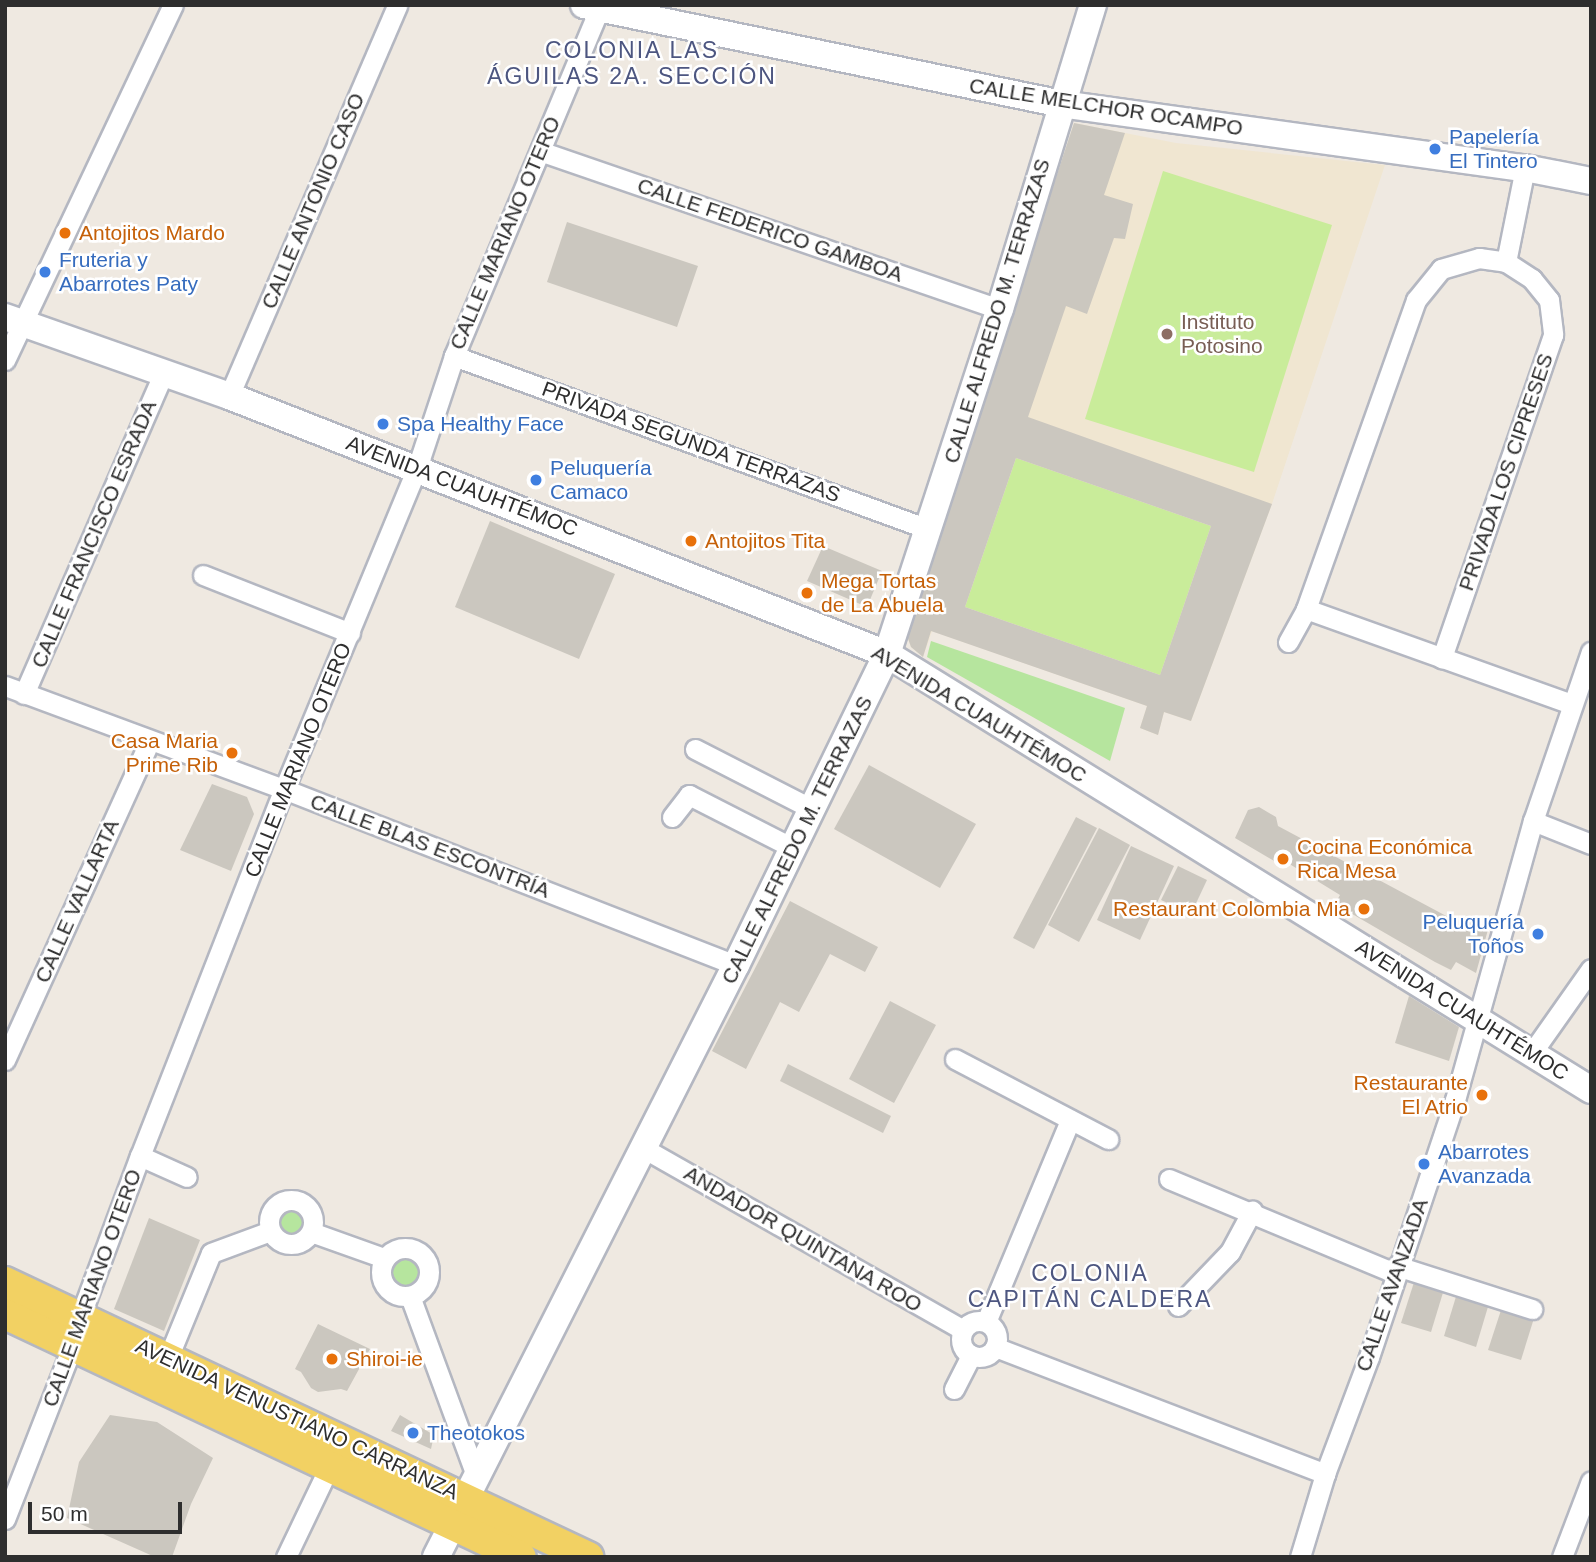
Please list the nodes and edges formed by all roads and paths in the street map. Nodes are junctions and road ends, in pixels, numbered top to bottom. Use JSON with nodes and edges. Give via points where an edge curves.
{"nodes":[{"id":1,"x":173,"y":5,"type":"edge"},
{"id":2,"x":397,"y":5,"type":"edge"},
{"id":3,"x":1093,"y":5,"type":"edge"},
{"id":4,"x":595,"y":6,"type":"edge"},
{"id":5,"x":1061,"y":104,"type":"junction"},
{"id":6,"x":540,"y":150,"type":"junction"},
{"id":7,"x":1525,"y":168,"type":"junction"},
{"id":8,"x":1591,"y":181,"type":"edge"},
{"id":9,"x":1506,"y":262,"type":"junction"},
{"id":10,"x":1000,"y":309,"type":"junction"},
{"id":11,"x":15,"y":320,"type":"edge"},
{"id":12,"x":454,"y":356,"type":"junction"},
{"id":13,"x":5,"y":360,"type":"edge"},
{"id":14,"x":163,"y":374,"type":"junction"},
{"id":15,"x":229,"y":396,"type":"junction"},
{"id":16,"x":417,"y":468,"type":"junction"},
{"id":17,"x":928,"y":529,"type":"junction"},
{"id":18,"x":203,"y":575,"type":"dead end"},
{"id":19,"x":1306,"y":609,"type":"junction"},
{"id":20,"x":350,"y":633,"type":"junction"},
{"id":21,"x":1288,"y":642,"type":"dead end"},
{"id":22,"x":1591,"y":652,"type":"edge"},
{"id":23,"x":887,"y":654,"type":"junction"},
{"id":24,"x":1441,"y":658,"type":"junction"},
{"id":25,"x":5,"y":686,"type":"edge"},
{"id":26,"x":24,"y":694,"type":"junction"},
{"id":27,"x":1572,"y":704,"type":"junction"},
{"id":28,"x":149,"y":742,"type":"junction"},
{"id":29,"x":695,"y":749,"type":"dead end"},
{"id":30,"x":284,"y":789,"type":"junction"},
{"id":31,"x":812,"y":808,"type":"junction"},
{"id":32,"x":672,"y":817,"type":"dead end"},
{"id":33,"x":1533,"y":821,"type":"junction"},
{"id":34,"x":1591,"y":844,"type":"edge"},
{"id":35,"x":793,"y":848,"type":"junction"},
{"id":36,"x":736,"y":965,"type":"junction"},
{"id":37,"x":1591,"y":969,"type":"edge"},
{"id":38,"x":1477,"y":1019,"type":"junction"},
{"id":39,"x":1531,"y":1054,"type":"junction"},
{"id":40,"x":955,"y":1059,"type":"dead end"},
{"id":41,"x":5,"y":1060,"type":"edge"},
{"id":42,"x":1591,"y":1090,"type":"edge"},
{"id":43,"x":1070,"y":1119,"type":"junction"},
{"id":44,"x":1108,"y":1139,"type":"dead end"},
{"id":45,"x":643,"y":1148,"type":"junction"},
{"id":46,"x":140,"y":1156,"type":"junction"},
{"id":47,"x":187,"y":1177,"type":"dead end"},
{"id":48,"x":1169,"y":1179,"type":"dead end"},
{"id":49,"x":1252,"y":1211,"type":"junction"},
{"id":50,"x":270,"y":1231,"type":"junction"},
{"id":51,"x":311,"y":1232,"type":"junction"},
{"id":52,"x":384,"y":1258,"type":"junction"},
{"id":53,"x":1396,"y":1269,"type":"junction"},
{"id":54,"x":5,"y":1282,"type":"edge"},
{"id":55,"x":410,"y":1296,"type":"junction"},
{"id":56,"x":1178,"y":1306,"type":"dead end"},
{"id":57,"x":1532,"y":1309,"type":"dead end"},
{"id":58,"x":5,"y":1314,"type":"edge"},
{"id":59,"x":986,"y":1322,"type":"junction"},
{"id":60,"x":963,"y":1330,"type":"junction"},
{"id":61,"x":77,"y":1331,"type":"junction"},
{"id":62,"x":995,"y":1347,"type":"junction"},
{"id":63,"x":971,"y":1355,"type":"junction"},
{"id":64,"x":167,"y":1358,"type":"junction"},
{"id":65,"x":954,"y":1388,"type":"dead end"},
{"id":66,"x":330,"y":1465,"type":"junction"},
{"id":67,"x":1325,"y":1474,"type":"junction"},
{"id":68,"x":1591,"y":1481,"type":"edge"},
{"id":69,"x":463,"y":1498,"type":"junction"},
{"id":70,"x":5,"y":1519,"type":"edge"},
{"id":71,"x":286,"y":1557,"type":"edge"},
{"id":72,"x":436,"y":1557,"type":"edge"},
{"id":73,"x":522,"y":1557,"type":"edge"},
{"id":74,"x":588,"y":1557,"type":"edge"},
{"id":75,"x":1300,"y":1557,"type":"edge"},
{"id":76,"x":1562,"y":1557,"type":"edge"}],
"edges":[{"from":1,"to":11,"type":"street"},
{"from":2,"to":15,"type":"street","name":"CALLE ANTONIO CASO"},
{"from":3,"to":5,"type":"street","name":"CALLE ALFREDO M. TERRAZAS"},
{"from":4,"to":5,"type":"street","name":"CALLE MELCHOR OCAMPO"},
{"from":4,"to":6,"type":"street","name":"CALLE MARIANO OTERO"},
{"from":5,"to":7,"type":"street","name":"CALLE MELCHOR OCAMPO"},
{"from":5,"to":10,"type":"street","name":"CALLE ALFREDO M. TERRAZAS"},
{"from":6,"to":10,"type":"street","name":"CALLE FEDERICO GAMBOA"},
{"from":6,"to":12,"type":"street","name":"CALLE MARIANO OTERO"},
{"from":7,"to":8,"type":"street","name":"CALLE MELCHOR OCAMPO"},
{"from":7,"to":9,"type":"street"},
{"from":9,"to":19,"type":"street","via":[[1479,258],[1441,269],[1416,300]]},
{"from":9,"to":24,"type":"street","name":"PRIVADA LOS CIPRESES","via":[[1532,279],[1549,300],[1553,335]]},
{"from":10,"to":17,"type":"street","name":"CALLE ALFREDO M. TERRAZAS"},
{"from":11,"to":13,"type":"street"},
{"from":11,"to":14,"type":"street","name":"AVENIDA CUAUHTÉMOC"},
{"from":12,"to":16,"type":"street","name":"CALLE MARIANO OTERO"},
{"from":12,"to":17,"type":"street","name":"PRIVADA SEGUNDA TERRAZAS"},
{"from":14,"to":15,"type":"street","name":"AVENIDA CUAUHTÉMOC"},
{"from":14,"to":26,"type":"street","name":"CALLE FRANCISCO ESRADA"},
{"from":15,"to":16,"type":"street","name":"AVENIDA CUAUHTÉMOC"},
{"from":16,"to":20,"type":"street","name":"CALLE MARIANO OTERO"},
{"from":16,"to":23,"type":"street","name":"AVENIDA CUAUHTÉMOC"},
{"from":17,"to":23,"type":"street","name":"CALLE ALFREDO M. TERRAZAS"},
{"from":18,"to":20,"type":"street"},
{"from":19,"to":21,"type":"street"},
{"from":19,"to":24,"type":"street"},
{"from":20,"to":30,"type":"street","name":"CALLE MARIANO OTERO"},
{"from":22,"to":27,"type":"street","name":"CALLE AVANZADA"},
{"from":23,"to":31,"type":"street","name":"CALLE ALFREDO M. TERRAZAS"},
{"from":23,"to":38,"type":"street","name":"AVENIDA CUAUHTÉMOC"},
{"from":24,"to":27,"type":"street"},
{"from":25,"to":26,"type":"street","name":"CALLE BLAS ESCONTRÍA"},
{"from":26,"to":28,"type":"street","name":"CALLE BLAS ESCONTRÍA"},
{"from":27,"to":33,"type":"street","name":"CALLE AVANZADA"},
{"from":28,"to":30,"type":"street","name":"CALLE BLAS ESCONTRÍA"},
{"from":28,"to":41,"type":"street","name":"CALLE VALLARTA"},
{"from":29,"to":31,"type":"street"},
{"from":30,"to":36,"type":"street","name":"CALLE BLAS ESCONTRÍA"},
{"from":30,"to":46,"type":"street","name":"CALLE MARIANO OTERO"},
{"from":31,"to":35,"type":"street","name":"CALLE ALFREDO M. TERRAZAS"},
{"from":32,"to":35,"type":"street","via":[[689,795]]},
{"from":33,"to":34,"type":"street"},
{"from":33,"to":38,"type":"street","name":"CALLE AVANZADA"},
{"from":35,"to":36,"type":"street","name":"CALLE ALFREDO M. TERRAZAS"},
{"from":36,"to":45,"type":"street","name":"CALLE ALFREDO M. TERRAZAS"},
{"from":37,"to":39,"type":"street"},
{"from":38,"to":39,"type":"street","name":"AVENIDA CUAUHTÉMOC"},
{"from":38,"to":53,"type":"street","name":"CALLE AVANZADA","via":[[1455,1100]]},
{"from":39,"to":42,"type":"street","name":"AVENIDA CUAUHTÉMOC"},
{"from":40,"to":43,"type":"street"},
{"from":43,"to":44,"type":"street"},
{"from":43,"to":59,"type":"street"},
{"from":45,"to":60,"type":"street","name":"ANDADOR QUINTANA ROO"},
{"from":45,"to":69,"type":"street","name":"CALLE ALFREDO M. TERRAZAS"},
{"from":46,"to":47,"type":"street"},
{"from":46,"to":61,"type":"street","name":"CALLE MARIANO OTERO"},
{"from":48,"to":49,"type":"street"},
{"from":49,"to":53,"type":"street"},
{"from":49,"to":56,"type":"street","via":[[1230,1252]]},
{"from":50,"to":51,"type":"street","via":[[280,1241],[294,1244]]},
{"from":50,"to":51,"type":"street","via":[[272,1209],[291,1199],[310,1210]]},
{"from":50,"to":64,"type":"street","via":[[211,1253]]},
{"from":51,"to":52,"type":"street"},
{"from":52,"to":55,"type":"street","via":[[383,1282],[393,1294]]},
{"from":52,"to":55,"type":"street","via":[[405,1248],[426,1259],[428,1282]]},
{"from":53,"to":57,"type":"street"},
{"from":53,"to":67,"type":"street","name":"CALLE AVANZADA"},
{"from":54,"to":61,"type":"main road","name":"AVENIDA VENUSTIANO CARRANZA"},
{"from":55,"to":69,"type":"street"},
{"from":58,"to":61,"type":"main road","name":"AVENIDA VENUSTIANO CARRANZA"},
{"from":59,"to":60,"type":"street","via":[[973,1321]]},
{"from":59,"to":62,"type":"street","via":[[996,1332]]},
{"from":60,"to":63,"type":"street","via":[[962,1344]]},
{"from":61,"to":64,"type":"main road","name":"AVENIDA VENUSTIANO CARRANZA"},
{"from":61,"to":66,"type":"main road","name":"AVENIDA VENUSTIANO CARRANZA"},
{"from":61,"to":70,"type":"street","name":"CALLE MARIANO OTERO"},
{"from":62,"to":63,"type":"street","via":[[985,1356]]},
{"from":62,"to":67,"type":"street"},
{"from":63,"to":65,"type":"street"},
{"from":64,"to":69,"type":"main road","name":"AVENIDA VENUSTIANO CARRANZA"},
{"from":66,"to":69,"type":"main road","name":"AVENIDA VENUSTIANO CARRANZA"},
{"from":66,"to":71,"type":"street"},
{"from":67,"to":75,"type":"street","name":"CALLE AVANZADA"},
{"from":68,"to":76,"type":"street"},
{"from":69,"to":72,"type":"street","name":"CALLE ALFREDO M. TERRAZAS"},
{"from":69,"to":73,"type":"main road","name":"AVENIDA VENUSTIANO CARRANZA"},
{"from":69,"to":74,"type":"main road","name":"AVENIDA VENUSTIANO CARRANZA"}]}
